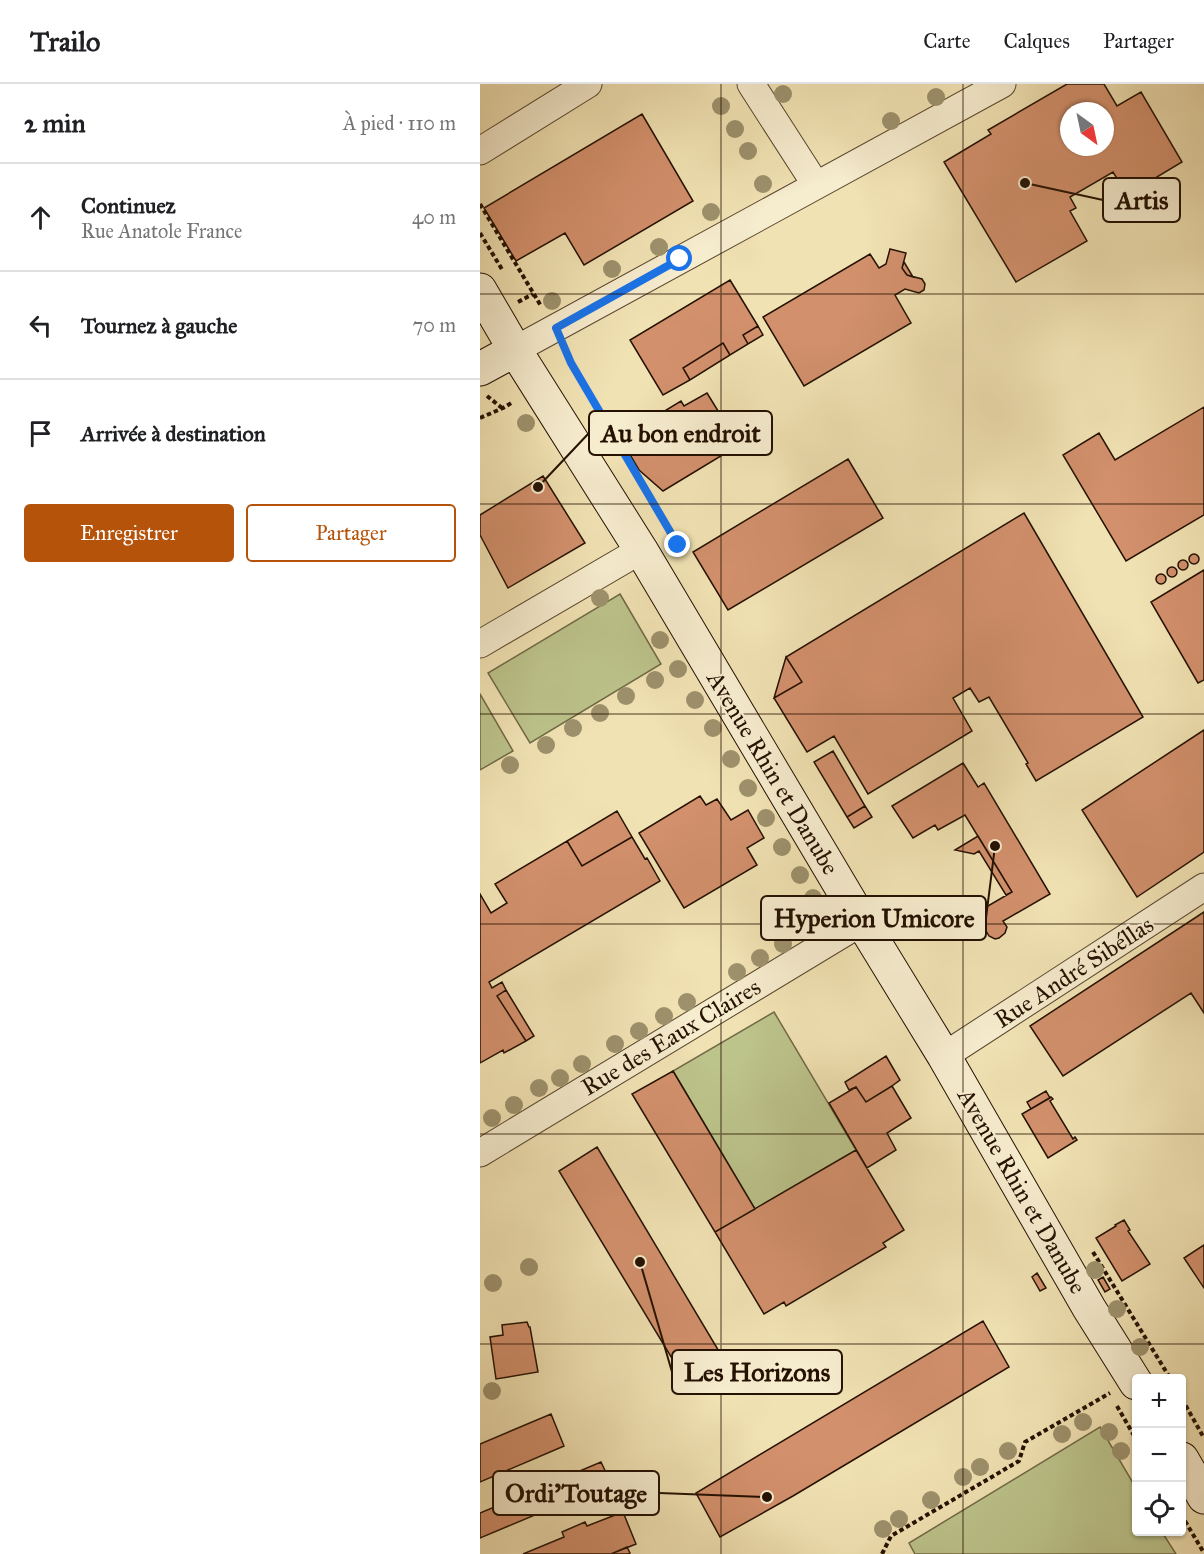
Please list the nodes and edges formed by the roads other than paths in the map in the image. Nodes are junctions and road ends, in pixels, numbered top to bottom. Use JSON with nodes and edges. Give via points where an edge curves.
{"nodes":[{"id":1,"x":588,"y":84,"type":"edge"},
{"id":2,"x":751,"y":84,"type":"edge"},
{"id":3,"x":1002,"y":84,"type":"edge"},
{"id":4,"x":480,"y":151,"type":"edge"},
{"id":5,"x":816,"y":185,"type":"junction"},
{"id":6,"x":480,"y":290,"type":"edge"},
{"id":7,"x":515,"y":350,"type":"junction"},
{"id":8,"x":480,"y":369,"type":"edge"},
{"id":9,"x":640,"y":550,"type":"junction"},
{"id":10,"x":480,"y":644,"type":"edge"},
{"id":11,"x":1204,"y":888,"type":"edge"},
{"id":12,"x":862,"y":922,"type":"junction"},
{"id":13,"x":944,"y":1056,"type":"junction"},
{"id":14,"x":480,"y":1153,"type":"edge"},
{"id":15,"x":1132,"y":1375,"type":"edge"},
{"id":16,"x":1186,"y":1466,"type":"edge"},
{"id":17,"x":1204,"y":1497,"type":"edge"}],
"edges":[{"from":1,"to":4,"type":"street"},
{"from":2,"to":5,"type":"street"},
{"from":3,"to":5,"type":"street"},
{"from":5,"to":7,"type":"street"},
{"from":6,"to":7,"type":"street","name":"Avenue Rhin et Danube"},
{"from":7,"to":8,"type":"street"},
{"from":7,"to":9,"type":"street","name":"Avenue Rhin et Danube"},
{"from":9,"to":10,"type":"street"},
{"from":9,"to":12,"type":"street","name":"Avenue Rhin et Danube"},
{"from":11,"to":13,"type":"street","name":"Rue André Sibéllas"},
{"from":12,"to":13,"type":"street","name":"Avenue Rhin et Danube"},
{"from":12,"to":14,"type":"street","name":"Rue des Eaux Claires"},
{"from":13,"to":15,"type":"street","name":"Avenue Rhin et Danube","via":[[1089,1308]]},
{"from":16,"to":17,"type":"street"}]}
